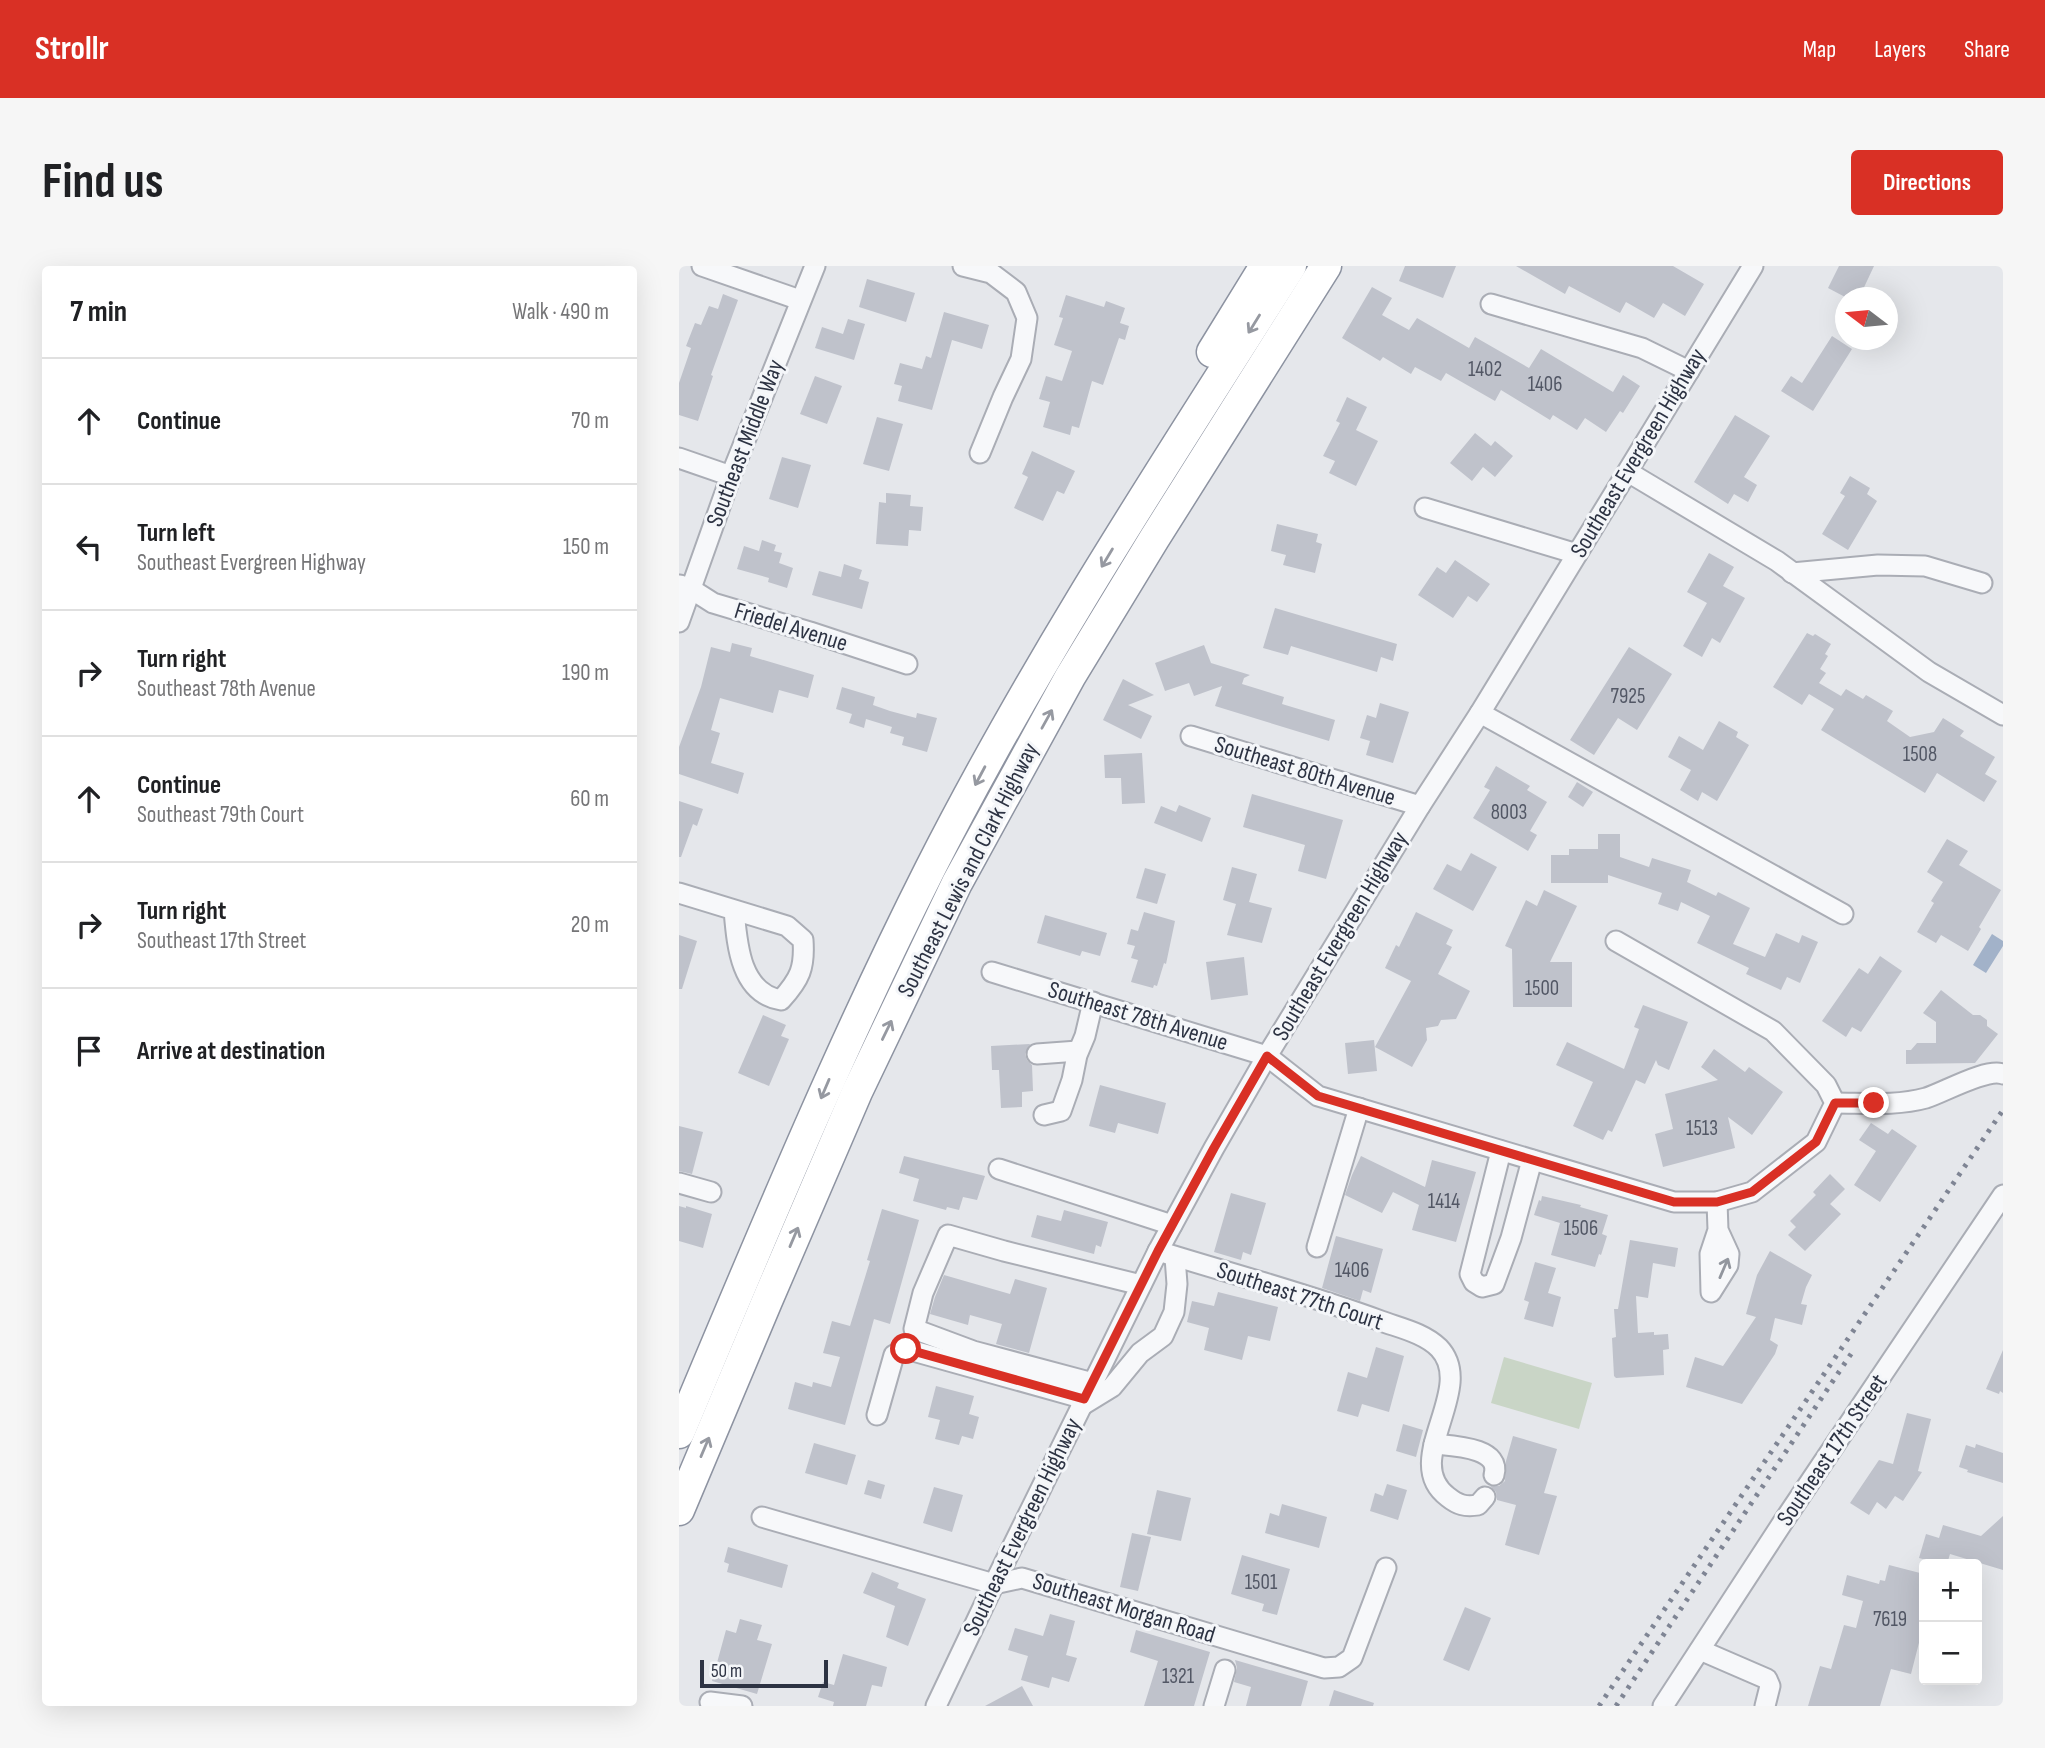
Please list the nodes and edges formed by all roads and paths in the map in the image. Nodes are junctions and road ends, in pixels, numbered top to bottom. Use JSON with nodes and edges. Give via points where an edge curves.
{"nodes":[{"id":1,"x":702,"y":266,"type":"edge"},
{"id":2,"x":815,"y":266,"type":"edge"},
{"id":3,"x":963,"y":266,"type":"edge"},
{"id":4,"x":1265,"y":266,"type":"edge"},
{"id":5,"x":1291,"y":266,"type":"edge"},
{"id":6,"x":1334,"y":266,"type":"edge"},
{"id":7,"x":1753,"y":266,"type":"edge"},
{"id":8,"x":1318,"y":278,"type":"edge"},
{"id":9,"x":800,"y":300,"type":"junction"},
{"id":10,"x":1491,"y":304,"type":"dead end"},
{"id":11,"x":1689,"y":371,"type":"junction"},
{"id":12,"x":980,"y":453,"type":"dead end"},
{"id":13,"x":679,"y":458,"type":"edge"},
{"id":14,"x":1628,"y":472,"type":"junction"},
{"id":15,"x":731,"y":476,"type":"junction"},
{"id":16,"x":1425,"y":508,"type":"dead end"},
{"id":17,"x":1128,"y":523,"type":"junction"},
{"id":18,"x":1577,"y":554,"type":"junction"},
{"id":19,"x":1792,"y":573,"type":"junction"},
{"id":20,"x":1982,"y":583,"type":"dead end"},
{"id":21,"x":685,"y":587,"type":"edge"},
{"id":22,"x":679,"y":622,"type":"edge"},
{"id":23,"x":907,"y":664,"type":"dead end"},
{"id":24,"x":1480,"y":712,"type":"junction"},
{"id":25,"x":2003,"y":715,"type":"edge"},
{"id":26,"x":1191,"y":736,"type":"dead end"},
{"id":27,"x":1420,"y":806,"type":"junction"},
{"id":28,"x":679,"y":893,"type":"edge"},
{"id":29,"x":734,"y":910,"type":"junction"},
{"id":30,"x":1843,"y":914,"type":"dead end"},
{"id":31,"x":1616,"y":942,"type":"dead end"},
{"id":32,"x":992,"y":972,"type":"dead end"},
{"id":33,"x":1093,"y":1002,"type":"junction"},
{"id":34,"x":1078,"y":1051,"type":"junction"},
{"id":35,"x":1037,"y":1054,"type":"dead end"},
{"id":36,"x":1267,"y":1056,"type":"junction"},
{"id":37,"x":2003,"y":1074,"type":"edge"},
{"id":38,"x":1835,"y":1103,"type":"junction"},
{"id":39,"x":1359,"y":1108,"type":"junction"},
{"id":40,"x":1044,"y":1115,"type":"dead end"},
{"id":41,"x":1501,"y":1151,"type":"junction"},
{"id":42,"x":1532,"y":1160,"type":"junction"},
{"id":43,"x":999,"y":1170,"type":"dead end"},
{"id":44,"x":679,"y":1183,"type":"edge"},
{"id":45,"x":711,"y":1192,"type":"dead end"},
{"id":46,"x":2003,"y":1195,"type":"edge"},
{"id":47,"x":1717,"y":1202,"type":"junction"},
{"id":48,"x":1172,"y":1225,"type":"junction"},
{"id":49,"x":1718,"y":1230,"type":"dead end"},
{"id":50,"x":1317,"y":1247,"type":"dead end"},
{"id":51,"x":1167,"y":1254,"type":"junction"},
{"id":52,"x":1141,"y":1284,"type":"junction"},
{"id":53,"x":1086,"y":1396,"type":"junction"},
{"id":54,"x":877,"y":1415,"type":"dead end"},
{"id":55,"x":679,"y":1433,"type":"edge"},
{"id":56,"x":1434,"y":1444,"type":"junction"},
{"id":57,"x":1494,"y":1475,"type":"dead end"},
{"id":58,"x":1485,"y":1497,"type":"dead end"},
{"id":59,"x":679,"y":1510,"type":"edge"},
{"id":60,"x":762,"y":1517,"type":"dead end"},
{"id":61,"x":1386,"y":1569,"type":"dead end"},
{"id":62,"x":993,"y":1584,"type":"junction"},
{"id":63,"x":1700,"y":1650,"type":"junction"},
{"id":64,"x":1225,"y":1670,"type":"dead end"},
{"id":65,"x":710,"y":1702,"type":"dead end"},
{"id":66,"x":742,"y":1706,"type":"edge"},
{"id":67,"x":936,"y":1706,"type":"edge"},
{"id":68,"x":1214,"y":1706,"type":"edge"},
{"id":69,"x":1663,"y":1706,"type":"edge"},
{"id":70,"x":1765,"y":1706,"type":"edge"}],
"edges":[{"from":1,"to":9,"type":"street"},
{"from":2,"to":9,"type":"street","name":"Southeast Middle Way"},
{"from":3,"to":12,"type":"street","via":[[991,273],[1016,292],[1027,318],[1021,359]]},
{"from":4,"to":17,"type":"highway","via":[[1164,432]]},
{"from":5,"to":17,"type":"highway","name":"Southeast Lewis and Clark Highway","one_way":true},
{"from":6,"to":8,"type":"highway","name":"Southeast Lewis and Clark Highway"},
{"from":7,"to":11,"type":"street","name":"Southeast Evergreen Highway"},
{"from":59,"to":8,"type":"highway","name":"Southeast Lewis and Clark Highway","one_way":true,"via":[[857,1092],[957,883],[1070,677]]},
{"from":9,"to":15,"type":"street","name":"Southeast Middle Way"},
{"from":10,"to":11,"type":"street","via":[[1642,348]]},
{"from":11,"to":14,"type":"street","name":"Southeast Evergreen Highway"},
{"from":13,"to":15,"type":"street"},
{"from":14,"to":18,"type":"street","name":"Southeast Evergreen Highway"},
{"from":14,"to":19,"type":"street"},
{"from":15,"to":21,"type":"street","name":"Southeast Middle Way"},
{"from":16,"to":18,"type":"street"},
{"from":17,"to":55,"type":"highway","name":"Southeast Lewis and Clark Highway","one_way":true,"via":[[1041,667],[930,870],[830,1078]]},
{"from":18,"to":24,"type":"street","name":"Southeast Evergreen Highway"},
{"from":19,"to":20,"type":"street","via":[[1878,565],[1926,566]]},
{"from":19,"to":25,"type":"street","via":[[1929,671]]},
{"from":21,"to":22,"type":"street","name":"Southeast Middle Way"},
{"from":21,"to":23,"type":"street","name":"Friedel Avenue","via":[[713,603]]},
{"from":24,"to":27,"type":"street","name":"Southeast Evergreen Highway"},
{"from":24,"to":30,"type":"street"},
{"from":26,"to":27,"type":"street","name":"Southeast 80th Avenue"},
{"from":27,"to":36,"type":"street","name":"Southeast Evergreen Highway"},
{"from":28,"to":29,"type":"street"},
{"from":29,"to":29,"type":"street","via":[[746,975],[768,998],[781,1000],[801,972],[803,940],[787,926]]},
{"from":31,"to":38,"type":"street","via":[[1773,1031],[1826,1085]]},
{"from":32,"to":33,"type":"street","name":"Southeast 78th Avenue"},
{"from":33,"to":34,"type":"street"},
{"from":33,"to":36,"type":"street","name":"Southeast 78th Avenue"},
{"from":34,"to":35,"type":"street"},
{"from":34,"to":40,"type":"street","via":[[1061,1111]]},
{"from":36,"to":39,"type":"street","name":"Southeast 78th Avenue","via":[[1318,1096]]},
{"from":36,"to":48,"type":"street","name":"Southeast Evergreen Highway"},
{"from":37,"to":38,"type":"street","via":[[1969,1080],[1926,1098]]},
{"from":38,"to":47,"type":"street","name":"Southeast 78th Avenue","via":[[1816,1142],[1752,1192]]},
{"from":39,"to":41,"type":"street","name":"Southeast 78th Avenue"},
{"from":39,"to":50,"type":"street"},
{"from":41,"to":42,"type":"street","name":"Southeast 78th Avenue"},
{"from":41,"to":42,"type":"street","via":[[1471,1275],[1482,1287],[1494,1284]]},
{"from":42,"to":47,"type":"street","name":"Southeast 78th Avenue","via":[[1674,1202]]},
{"from":43,"to":48,"type":"street"},
{"from":44,"to":45,"type":"street"},
{"from":46,"to":63,"type":"street","name":"Southeast 17th Street"},
{"from":47,"to":49,"type":"street"},
{"from":48,"to":51,"type":"street","name":"Southeast Evergreen Highway"},
{"from":51,"to":52,"type":"street","name":"Southeast Evergreen Highway"},
{"from":51,"to":53,"type":"street","via":[[1177,1284],[1174,1311],[1163,1336],[1140,1353],[1112,1387]]},
{"from":51,"to":56,"type":"street","name":"Southeast 77th Court","via":[[1424,1337],[1439,1348],[1450,1371]]},
{"from":52,"to":53,"type":"street","name":"Southeast Evergreen Highway"},
{"from":52,"to":53,"type":"street","via":[[948,1235],[913,1329]]},
{"from":53,"to":54,"type":"street","via":[[906,1349],[894,1355]]},
{"from":53,"to":62,"type":"street","name":"Southeast Evergreen Highway"},
{"from":56,"to":57,"type":"street","via":[[1482,1453],[1493,1461]]},
{"from":56,"to":58,"type":"street","via":[[1432,1473],[1445,1495],[1467,1506],[1478,1505]]},
{"from":60,"to":62,"type":"street","name":"Southeast Morgan Road"},
{"from":61,"to":62,"type":"street","name":"Southeast Morgan Road","via":[[1352,1658],[1339,1667],[1324,1668],[1022,1577]]},
{"from":62,"to":67,"type":"street","name":"Southeast Evergreen Highway"},
{"from":63,"to":69,"type":"street","name":"Southeast 17th Street"},
{"from":63,"to":70,"type":"street","via":[[1767,1679],[1770,1686]]},
{"from":64,"to":68,"type":"street"},
{"from":65,"to":66,"type":"street"}]}
